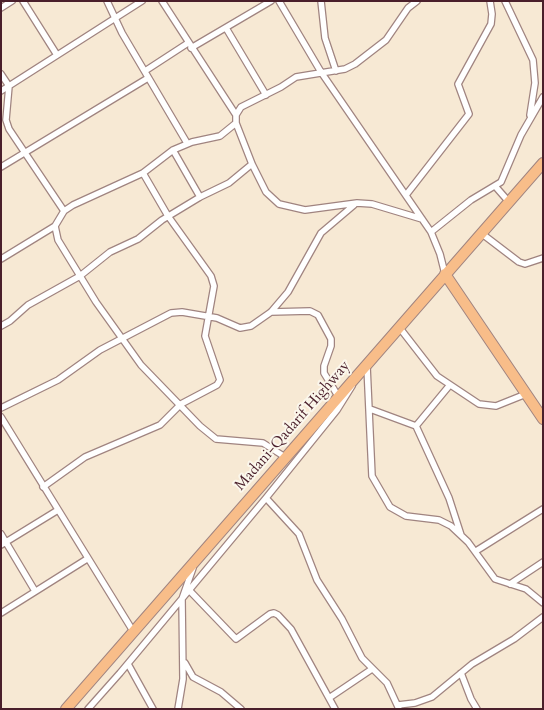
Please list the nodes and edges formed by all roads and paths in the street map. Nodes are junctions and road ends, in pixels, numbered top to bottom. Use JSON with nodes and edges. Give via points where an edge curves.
{"nodes":[{"id":1,"x":12,"y":1,"type":"edge"},
{"id":2,"x":23,"y":1,"type":"edge"},
{"id":3,"x":107,"y":1,"type":"edge"},
{"id":4,"x":142,"y":1,"type":"edge"},
{"id":5,"x":162,"y":1,"type":"edge"},
{"id":6,"x":271,"y":1,"type":"edge"},
{"id":7,"x":279,"y":1,"type":"edge"},
{"id":8,"x":321,"y":1,"type":"edge"},
{"id":9,"x":417,"y":1,"type":"edge"},
{"id":10,"x":490,"y":1,"type":"edge"},
{"id":11,"x":505,"y":1,"type":"edge"},
{"id":12,"x":1,"y":8,"type":"edge"},
{"id":13,"x":115,"y":18,"type":"junction"},
{"id":14,"x":226,"y":28,"type":"junction"},
{"id":15,"x":190,"y":46,"type":"junction"},
{"id":16,"x":57,"y":55,"type":"junction"},
{"id":17,"x":336,"y":71,"type":"junction"},
{"id":18,"x":145,"y":72,"type":"junction"},
{"id":19,"x":321,"y":72,"type":"junction"},
{"id":20,"x":1,"y":74,"type":"edge"},
{"id":21,"x":148,"y":78,"type":"junction"},
{"id":22,"x":9,"y":86,"type":"junction"},
{"id":23,"x":1,"y":91,"type":"edge"},
{"id":24,"x":266,"y":94,"type":"junction"},
{"id":25,"x":543,"y":97,"type":"edge"},
{"id":26,"x":236,"y":115,"type":"junction"},
{"id":27,"x":529,"y":120,"type":"junction"},
{"id":28,"x":236,"y":123,"type":"junction"},
{"id":29,"x":187,"y":143,"type":"junction"},
{"id":30,"x":173,"y":150,"type":"junction"},
{"id":31,"x":26,"y":152,"type":"junction"},
{"id":32,"x":543,"y":163,"type":"edge"},
{"id":33,"x":252,"y":164,"type":"junction"},
{"id":34,"x":1,"y":167,"type":"edge"},
{"id":35,"x":143,"y":173,"type":"junction"},
{"id":36,"x":495,"y":186,"type":"junction"},
{"id":37,"x":406,"y":195,"type":"junction"},
{"id":38,"x":200,"y":197,"type":"junction"},
{"id":39,"x":508,"y":202,"type":"junction"},
{"id":40,"x":356,"y":203,"type":"junction"},
{"id":41,"x":64,"y":211,"type":"junction"},
{"id":42,"x":168,"y":216,"type":"junction"},
{"id":43,"x":422,"y":219,"type":"junction"},
{"id":44,"x":55,"y":226,"type":"junction"},
{"id":45,"x":431,"y":232,"type":"junction"},
{"id":46,"x":481,"y":233,"type":"junction"},
{"id":47,"x":543,"y":258,"type":"edge"},
{"id":48,"x":1,"y":259,"type":"edge"},
{"id":49,"x":445,"y":274,"type":"junction"},
{"id":50,"x":80,"y":276,"type":"junction"},
{"id":51,"x":271,"y":312,"type":"junction"},
{"id":52,"x":207,"y":316,"type":"junction"},
{"id":53,"x":1,"y":326,"type":"edge"},
{"id":54,"x":399,"y":327,"type":"junction"},
{"id":55,"x":123,"y":339,"type":"junction"},
{"id":56,"x":367,"y":364,"type":"junction"},
{"id":57,"x":359,"y":373,"type":"junction"},
{"id":58,"x":449,"y":386,"type":"junction"},
{"id":59,"x":526,"y":394,"type":"junction"},
{"id":60,"x":338,"y":396,"type":"junction"},
{"id":61,"x":181,"y":404,"type":"junction"},
{"id":62,"x":1,"y":408,"type":"edge"},
{"id":63,"x":370,"y":409,"type":"junction"},
{"id":64,"x":1,"y":417,"type":"edge"},
{"id":65,"x":543,"y":420,"type":"edge"},
{"id":66,"x":416,"y":426,"type":"junction"},
{"id":67,"x":285,"y":457,"type":"junction"},
{"id":68,"x":43,"y":487,"type":"junction"},
{"id":69,"x":266,"y":498,"type":"junction"},
{"id":70,"x":543,"y":509,"type":"edge"},
{"id":71,"x":58,"y":510,"type":"junction"},
{"id":72,"x":1,"y":534,"type":"edge"},
{"id":73,"x":461,"y":535,"type":"junction"},
{"id":74,"x":4,"y":544,"type":"edge"},
{"id":75,"x":476,"y":551,"type":"junction"},
{"id":76,"x":87,"y":559,"type":"junction"},
{"id":77,"x":196,"y":560,"type":"junction"},
{"id":78,"x":543,"y":562,"type":"edge"},
{"id":79,"x":510,"y":584,"type":"junction"},
{"id":80,"x":189,"y":590,"type":"junction"},
{"id":81,"x":35,"y":591,"type":"junction"},
{"id":82,"x":182,"y":599,"type":"junction"},
{"id":83,"x":543,"y":603,"type":"edge"},
{"id":84,"x":1,"y":613,"type":"edge"},
{"id":85,"x":543,"y":617,"type":"edge"},
{"id":86,"x":133,"y":632,"type":"junction"},
{"id":87,"x":183,"y":659,"type":"junction"},
{"id":88,"x":128,"y":664,"type":"junction"},
{"id":89,"x":372,"y":669,"type":"junction"},
{"id":90,"x":461,"y":673,"type":"junction"},
{"id":91,"x":329,"y":698,"type":"junction"},
{"id":92,"x":398,"y":707,"type":"edge"},
{"id":93,"x":66,"y":709,"type":"edge"},
{"id":94,"x":88,"y":709,"type":"edge"},
{"id":95,"x":153,"y":709,"type":"edge"},
{"id":96,"x":178,"y":709,"type":"edge"},
{"id":97,"x":242,"y":709,"type":"edge"},
{"id":98,"x":335,"y":709,"type":"edge"},
{"id":99,"x":477,"y":709,"type":"edge"}],
"edges":[{"from":1,"to":12,"type":"street"},
{"from":2,"to":16,"type":"street"},
{"from":3,"to":13,"type":"street"},
{"from":4,"to":13,"type":"street"},
{"from":5,"to":15,"type":"street"},
{"from":6,"to":14,"type":"street"},
{"from":7,"to":19,"type":"street"},
{"from":8,"to":17,"type":"street","via":[[325,38]]},
{"from":9,"to":17,"type":"street","via":[[376,49],[355,64]]},
{"from":10,"to":37,"type":"street","via":[[491,24],[458,84],[469,114]]},
{"from":11,"to":27,"type":"street","via":[[533,60],[535,83]]},
{"from":13,"to":16,"type":"street"},
{"from":13,"to":18,"type":"street"},
{"from":14,"to":15,"type":"street"},
{"from":14,"to":24,"type":"street"},
{"from":15,"to":18,"type":"street"},
{"from":15,"to":26,"type":"street"},
{"from":16,"to":22,"type":"street"},
{"from":17,"to":19,"type":"street"},
{"from":18,"to":21,"type":"street"},
{"from":19,"to":24,"type":"street","via":[[296,77]]},
{"from":19,"to":37,"type":"street"},
{"from":20,"to":22,"type":"street"},
{"from":21,"to":29,"type":"street"},
{"from":21,"to":31,"type":"street"},
{"from":22,"to":23,"type":"street"},
{"from":22,"to":31,"type":"street","via":[[6,120]]},
{"from":24,"to":26,"type":"street","via":[[241,107]]},
{"from":25,"to":27,"type":"street"},
{"from":26,"to":28,"type":"street"},
{"from":27,"to":36,"type":"street","via":[[505,177]]},
{"from":28,"to":29,"type":"street","via":[[214,139]]},
{"from":28,"to":33,"type":"street"},
{"from":29,"to":30,"type":"street"},
{"from":30,"to":35,"type":"street"},
{"from":30,"to":38,"type":"street"},
{"from":31,"to":34,"type":"street"},
{"from":31,"to":41,"type":"street"},
{"from":32,"to":39,"type":"highway","name":"Madani-Qadarif Highway"},
{"from":33,"to":38,"type":"street","via":[[230,183]]},
{"from":33,"to":40,"type":"street","via":[[266,192],[279,204],[305,210]]},
{"from":35,"to":41,"type":"street"},
{"from":35,"to":42,"type":"street"},
{"from":36,"to":39,"type":"street"},
{"from":36,"to":45,"type":"street","via":[[478,195]]},
{"from":37,"to":43,"type":"street"},
{"from":38,"to":42,"type":"street"},
{"from":39,"to":46,"type":"highway","name":"Madani-Qadarif Highway"},
{"from":40,"to":43,"type":"street","via":[[382,206]]},
{"from":40,"to":51,"type":"street","via":[[321,233],[295,280]]},
{"from":41,"to":44,"type":"street"},
{"from":42,"to":50,"type":"street","via":[[138,239],[110,252]]},
{"from":42,"to":52,"type":"street","via":[[211,276],[214,286]]},
{"from":43,"to":45,"type":"street"},
{"from":44,"to":48,"type":"street"},
{"from":44,"to":50,"type":"street","via":[[58,240]]},
{"from":45,"to":49,"type":"street"},
{"from":46,"to":47,"type":"street","via":[[519,262],[525,264]]},
{"from":46,"to":49,"type":"highway","name":"Madani-Qadarif Highway"},
{"from":49,"to":54,"type":"highway","name":"Madani-Qadarif Highway"},
{"from":49,"to":59,"type":"highway"},
{"from":50,"to":53,"type":"street","via":[[34,302]]},
{"from":50,"to":55,"type":"street"},
{"from":51,"to":52,"type":"street","via":[[246,328]]},
{"from":51,"to":60,"type":"street","via":[[310,311],[318,315],[331,339],[324,373]]},
{"from":52,"to":55,"type":"street","via":[[171,313]]},
{"from":52,"to":61,"type":"street","via":[[205,336],[220,380]]},
{"from":54,"to":56,"type":"highway","name":"Madani-Qadarif Highway"},
{"from":54,"to":58,"type":"street","via":[[437,376]]},
{"from":55,"to":61,"type":"street","via":[[141,365]]},
{"from":55,"to":62,"type":"street","via":[[92,354],[58,380]]},
{"from":56,"to":57,"type":"highway","name":"Madani-Qadarif Highway"},
{"from":56,"to":63,"type":"street"},
{"from":57,"to":60,"type":"highway","name":"Madani-Qadarif Highway"},
{"from":57,"to":69,"type":"street","via":[[337,410]]},
{"from":58,"to":59,"type":"street","via":[[488,406]]},
{"from":58,"to":66,"type":"street"},
{"from":59,"to":65,"type":"highway"},
{"from":60,"to":67,"type":"highway","name":"Madani-Qadarif Highway"},
{"from":61,"to":67,"type":"street","via":[[216,439],[263,443]]},
{"from":61,"to":68,"type":"street","via":[[160,425],[85,457]]},
{"from":63,"to":66,"type":"street"},
{"from":63,"to":73,"type":"street","via":[[372,476],[390,507],[406,516],[439,520]]},
{"from":64,"to":68,"type":"street"},
{"from":66,"to":73,"type":"street","via":[[449,498]]},
{"from":67,"to":77,"type":"highway","name":"Madani-Qadarif Highway"},
{"from":68,"to":71,"type":"street"},
{"from":69,"to":80,"type":"street"},
{"from":69,"to":89,"type":"street","via":[[299,534],[317,580],[362,658]]},
{"from":70,"to":75,"type":"street"},
{"from":71,"to":74,"type":"street"},
{"from":71,"to":76,"type":"street"},
{"from":72,"to":74,"type":"street"},
{"from":73,"to":75,"type":"street"},
{"from":74,"to":81,"type":"street"},
{"from":75,"to":79,"type":"street","via":[[495,579]]},
{"from":76,"to":81,"type":"street"},
{"from":76,"to":86,"type":"street"},
{"from":77,"to":82,"type":"street"},
{"from":77,"to":86,"type":"highway","name":"Madani-Qadarif Highway"},
{"from":78,"to":79,"type":"street"},
{"from":79,"to":83,"type":"street","via":[[532,592]]},
{"from":80,"to":82,"type":"street"},
{"from":80,"to":91,"type":"street","via":[[236,639],[270,614],[278,615],[291,629]]},
{"from":81,"to":84,"type":"street"},
{"from":82,"to":87,"type":"street"},
{"from":82,"to":88,"type":"street"},
{"from":85,"to":90,"type":"street"},
{"from":86,"to":93,"type":"highway","name":"Madani-Qadarif Highway"},
{"from":87,"to":96,"type":"street"},
{"from":87,"to":97,"type":"street","via":[[193,676]]},
{"from":88,"to":94,"type":"street"},
{"from":88,"to":95,"type":"street"},
{"from":89,"to":91,"type":"street"},
{"from":89,"to":92,"type":"street","via":[[387,683]]},
{"from":90,"to":92,"type":"street","via":[[432,697]]},
{"from":90,"to":99,"type":"street"},
{"from":91,"to":98,"type":"street"}]}
